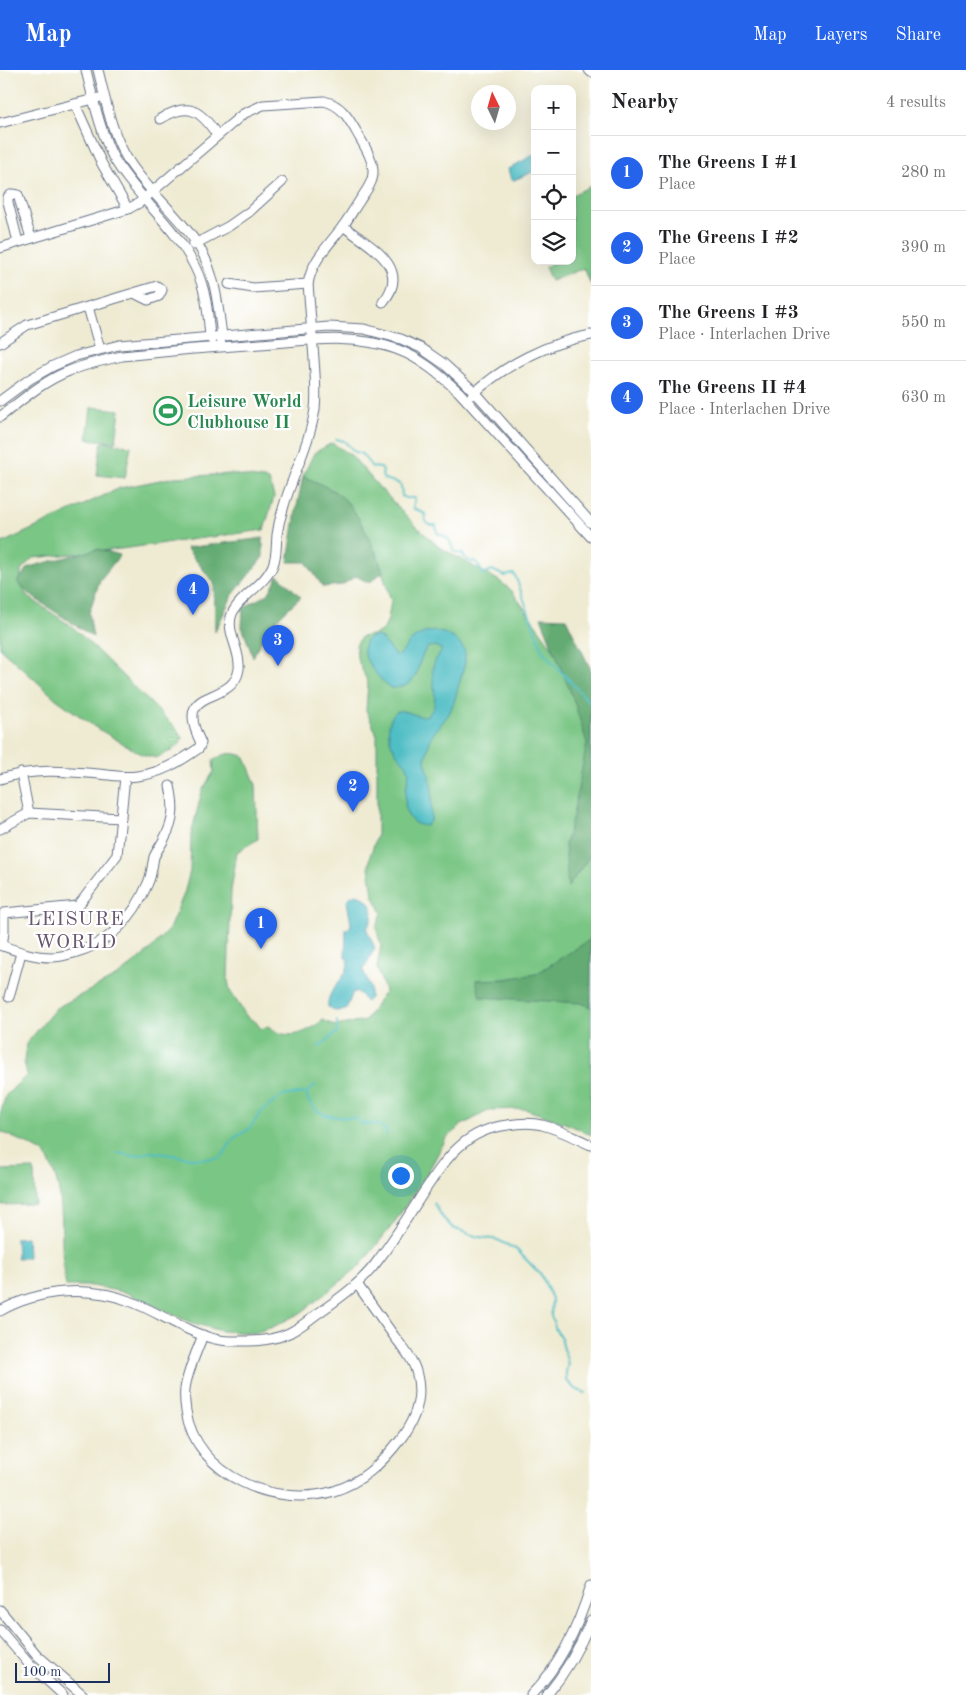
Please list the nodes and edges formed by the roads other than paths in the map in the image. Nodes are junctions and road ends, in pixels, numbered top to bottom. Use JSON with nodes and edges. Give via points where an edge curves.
{"nodes":[{"id":1,"x":86,"y":70,"type":"edge"},
{"id":2,"x":98,"y":70,"type":"edge"},
{"id":3,"x":105,"y":96,"type":"junction"},
{"id":4,"x":93,"y":100,"type":"junction"},
{"id":5,"x":75,"y":104,"type":"junction"},
{"id":6,"x":160,"y":119,"type":"dead end"},
{"id":7,"x":0,"y":123,"type":"edge"},
{"id":8,"x":217,"y":136,"type":"junction"},
{"id":9,"x":282,"y":182,"type":"dead end"},
{"id":10,"x":153,"y":190,"type":"junction"},
{"id":11,"x":144,"y":198,"type":"junction"},
{"id":12,"x":128,"y":209,"type":"junction"},
{"id":13,"x":343,"y":226,"type":"junction"},
{"id":14,"x":31,"y":238,"type":"junction"},
{"id":15,"x":18,"y":242,"type":"junction"},
{"id":16,"x":197,"y":243,"type":"junction"},
{"id":17,"x":0,"y":248,"type":"edge"},
{"id":18,"x":186,"y":249,"type":"junction"},
{"id":19,"x":229,"y":284,"type":"dead end"},
{"id":20,"x":308,"y":284,"type":"junction"},
{"id":21,"x":134,"y":293,"type":"dead end"},
{"id":22,"x":383,"y":302,"type":"dead end"},
{"id":23,"x":88,"y":307,"type":"junction"},
{"id":24,"x":311,"y":328,"type":"junction"},
{"id":25,"x":591,"y":335,"type":"edge"},
{"id":26,"x":222,"y":336,"type":"junction"},
{"id":27,"x":210,"y":337,"type":"junction"},
{"id":28,"x":312,"y":340,"type":"junction"},
{"id":29,"x":0,"y":343,"type":"edge"},
{"id":30,"x":218,"y":348,"type":"junction"},
{"id":31,"x":100,"y":349,"type":"junction"},
{"id":32,"x":475,"y":392,"type":"junction"},
{"id":33,"x":467,"y":400,"type":"junction"},
{"id":34,"x":0,"y":401,"type":"edge"},
{"id":35,"x":0,"y":417,"type":"edge"},
{"id":36,"x":591,"y":523,"type":"edge"},
{"id":37,"x":591,"y":537,"type":"edge"},
{"id":38,"x":21,"y":773,"type":"junction"},
{"id":39,"x":125,"y":776,"type":"junction"},
{"id":40,"x":0,"y":779,"type":"edge"},
{"id":41,"x":170,"y":786,"type":"dead end"},
{"id":42,"x":29,"y":813,"type":"junction"},
{"id":43,"x":121,"y":818,"type":"junction"},
{"id":44,"x":0,"y":829,"type":"edge"},
{"id":45,"x":2,"y":913,"type":"edge"},
{"id":46,"x":1,"y":945,"type":"edge"},
{"id":47,"x":21,"y":953,"type":"junction"},
{"id":48,"x":9,"y":997,"type":"dead end"},
{"id":49,"x":591,"y":1146,"type":"edge"},
{"id":50,"x":357,"y":1284,"type":"junction"},
{"id":51,"x":0,"y":1311,"type":"edge"},
{"id":52,"x":203,"y":1335,"type":"junction"},
{"id":53,"x":591,"y":1585,"type":"edge"},
{"id":54,"x":0,"y":1610,"type":"edge"},
{"id":55,"x":591,"y":1620,"type":"edge"},
{"id":56,"x":0,"y":1630,"type":"edge"},
{"id":57,"x":572,"y":1635,"type":"junction"},
{"id":58,"x":582,"y":1641,"type":"junction"},
{"id":59,"x":591,"y":1648,"type":"edge"},
{"id":60,"x":80,"y":1694,"type":"edge"},
{"id":61,"x":63,"y":1695,"type":"edge"},
{"id":62,"x":531,"y":1695,"type":"edge"},
{"id":63,"x":547,"y":1695,"type":"edge"}],
"edges":[{"from":1,"to":4,"type":"street"},
{"from":2,"to":3,"type":"street"},
{"from":3,"to":4,"type":"street"},
{"from":3,"to":10,"type":"street","via":[[119,143],[136,172]]},
{"from":4,"to":5,"type":"street"},
{"from":4,"to":11,"type":"street","via":[[113,157]]},
{"from":5,"to":7,"type":"street"},
{"from":5,"to":12,"type":"street","via":[[102,164]]},
{"from":6,"to":8,"type":"street","via":[[172,111],[189,109],[212,126]]},
{"from":8,"to":10,"type":"street"},
{"from":8,"to":13,"type":"street","via":[[242,114],[263,105],[324,101],[340,108],[365,146],[373,171],[369,186]]},
{"from":9,"to":16,"type":"street","via":[[236,222]]},
{"from":10,"to":11,"type":"street"},
{"from":10,"to":16,"type":"street"},
{"from":11,"to":12,"type":"street"},
{"from":11,"to":18,"type":"street"},
{"from":12,"to":14,"type":"street"},
{"from":13,"to":20,"type":"street","via":[[316,260]]},
{"from":13,"to":22,"type":"street","via":[[387,260],[393,284]]},
{"from":14,"to":15,"type":"street"},
{"from":14,"to":15,"type":"street","via":[[18,195],[11,194],[8,202]]},
{"from":15,"to":17,"type":"street"},
{"from":16,"to":18,"type":"street"},
{"from":16,"to":26,"type":"street","via":[[214,284]]},
{"from":18,"to":27,"type":"street","via":[[207,299]]},
{"from":19,"to":20,"type":"street","via":[[253,288]]},
{"from":20,"to":24,"type":"street"},
{"from":21,"to":23,"type":"street"},
{"from":23,"to":29,"type":"street","via":[[27,325]]},
{"from":23,"to":31,"type":"street"},
{"from":24,"to":26,"type":"street"},
{"from":24,"to":28,"type":"street"},
{"from":24,"to":32,"type":"street","via":[[364,329],[401,339],[444,364]]},
{"from":25,"to":32,"type":"street","via":[[551,347],[510,366]]},
{"from":26,"to":27,"type":"street"},
{"from":26,"to":30,"type":"street"},
{"from":27,"to":30,"type":"street"},
{"from":27,"to":31,"type":"street"},
{"from":28,"to":30,"type":"street"},
{"from":28,"to":33,"type":"street","via":[[364,341],[396,349],[416,358]]},
{"from":28,"to":39,"type":"street","via":[[316,392],[314,410],[283,507],[276,556],[266,578],[231,616],[231,629],[240,661],[238,672],[231,684],[202,700],[194,709],[193,724],[202,743],[199,748],[159,771]]},
{"from":30,"to":35,"type":"street","via":[[122,356],[80,367],[37,389]]},
{"from":31,"to":34,"type":"street","via":[[53,366]]},
{"from":32,"to":33,"type":"street"},
{"from":32,"to":36,"type":"street"},
{"from":33,"to":37,"type":"street"},
{"from":38,"to":39,"type":"street","via":[[58,770]]},
{"from":38,"to":40,"type":"street"},
{"from":38,"to":42,"type":"street"},
{"from":39,"to":43,"type":"street"},
{"from":41,"to":47,"type":"street","via":[[174,807],[172,822],[157,850],[148,884],[128,918],[108,938],[82,951],[54,957]]},
{"from":42,"to":43,"type":"street"},
{"from":42,"to":44,"type":"street"},
{"from":43,"to":45,"type":"street","via":[[117,855],[78,906]]},
{"from":45,"to":46,"type":"street"},
{"from":46,"to":47,"type":"street"},
{"from":47,"to":48,"type":"street"},
{"from":49,"to":50,"type":"street","via":[[542,1125],[522,1123],[480,1132],[445,1160],[379,1259]]},
{"from":50,"to":52,"type":"street","via":[[298,1328],[277,1338],[234,1342]]},
{"from":50,"to":52,"type":"street","via":[[410,1358],[420,1388],[414,1418],[387,1456],[356,1482],[333,1491],[295,1496],[269,1493],[233,1477],[215,1465],[200,1448],[188,1418],[184,1390]]},
{"from":51,"to":52,"type":"street","via":[[44,1294],[93,1292],[131,1301]]},
{"from":53,"to":57,"type":"street"},
{"from":54,"to":60,"type":"street","via":[[37,1655]]},
{"from":55,"to":58,"type":"street"},
{"from":56,"to":61,"type":"street","via":[[29,1664]]},
{"from":57,"to":58,"type":"street"},
{"from":57,"to":62,"type":"street","via":[[557,1662]]},
{"from":58,"to":59,"type":"street"},
{"from":58,"to":63,"type":"street","via":[[567,1669]]}]}
